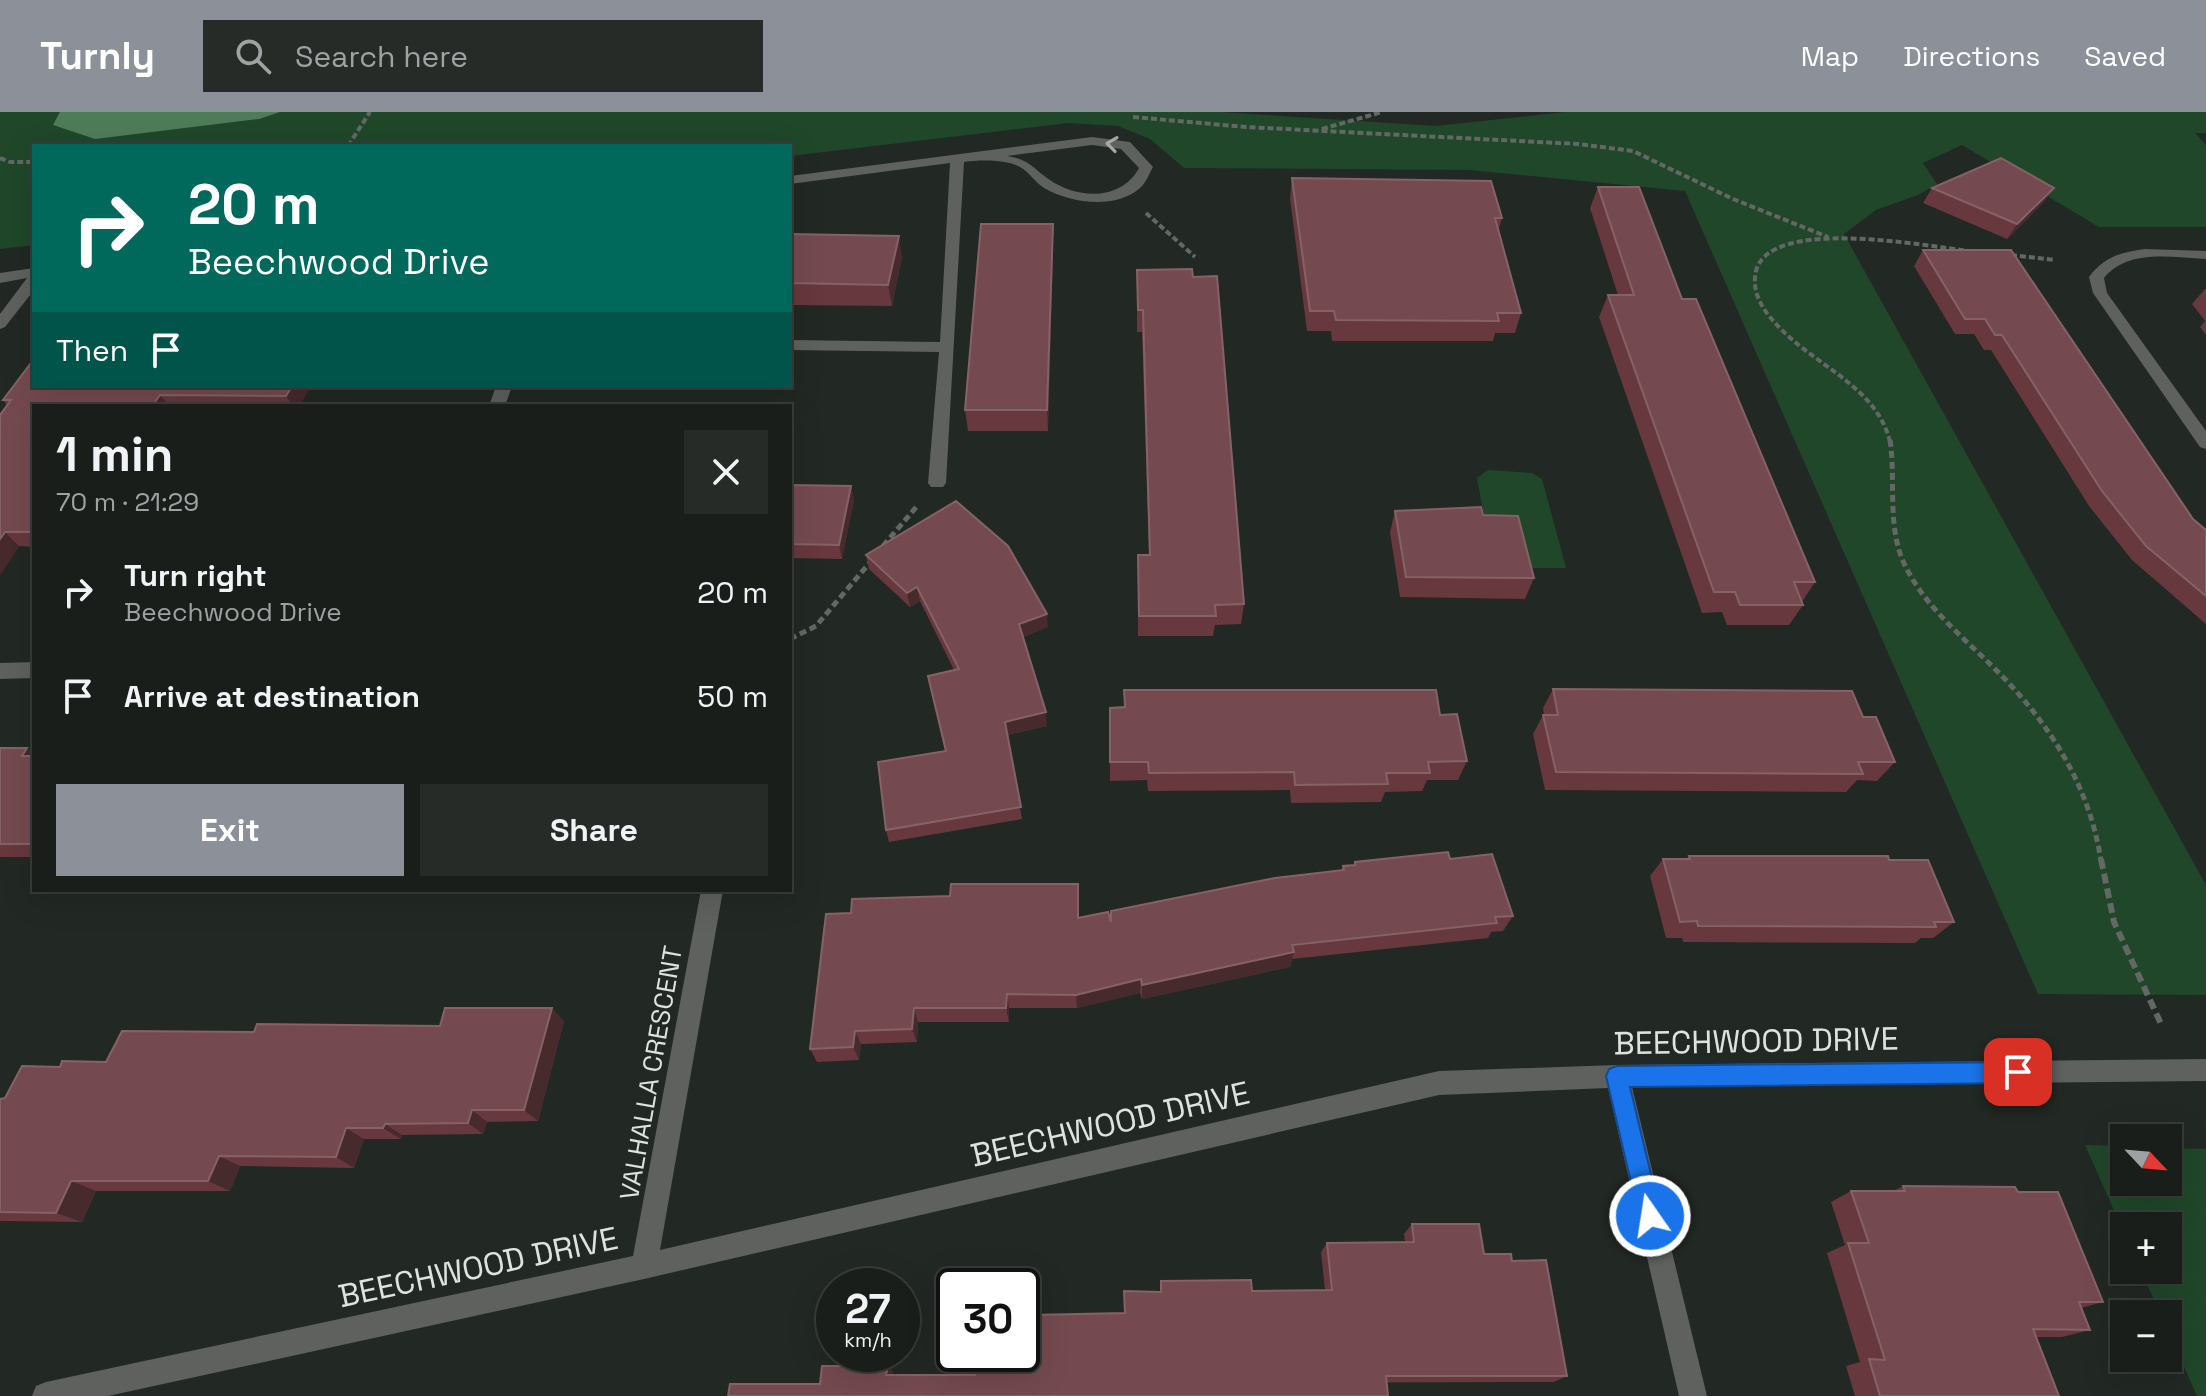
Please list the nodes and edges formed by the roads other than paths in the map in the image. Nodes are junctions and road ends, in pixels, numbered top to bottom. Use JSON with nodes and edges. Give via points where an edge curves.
{"nodes":[{"id":1,"x":983,"y":156,"type":"junction"},
{"id":2,"x":957,"y":159,"type":"junction"},
{"id":3,"x":792,"y":180,"type":"edge"},
{"id":4,"x":2206,"y":255,"type":"edge"},
{"id":5,"x":32,"y":273,"type":"edge"},
{"id":6,"x":0,"y":278,"type":"edge"},
{"id":7,"x":32,"y":283,"type":"edge"},
{"id":8,"x":0,"y":324,"type":"edge"},
{"id":9,"x":792,"y":345,"type":"edge"},
{"id":10,"x":947,"y":347,"type":"junction"},
{"id":11,"x":2206,"y":443,"type":"edge"},
{"id":12,"x":937,"y":483,"type":"road end"},
{"id":13,"x":32,"y":670,"type":"edge"},
{"id":14,"x":0,"y":671,"type":"edge"},
{"id":15,"x":712,"y":892,"type":"edge"},
{"id":16,"x":2206,"y":1070,"type":"edge"},
{"id":17,"x":1617,"y":1076,"type":"junction"},
{"id":18,"x":644,"y":1266,"type":"junction"},
{"id":19,"x":46,"y":1396,"type":"edge"},
{"id":20,"x":1693,"y":1396,"type":"edge"}],
"edges":[{"from":1,"to":1,"type":"street","one_way":true,"via":[[1023,163],[1066,194],[1096,198],[1124,193],[1137,184],[1146,167],[1125,145],[1092,141]]},
{"from":1,"to":2,"type":"street"},
{"from":2,"to":3,"type":"street"},
{"from":2,"to":10,"type":"street"},
{"from":4,"to":11,"type":"street","via":[[2124,255],[2105,263],[2096,277],[2100,293]]},
{"from":5,"to":6,"type":"street"},
{"from":7,"to":8,"type":"street"},
{"from":9,"to":10,"type":"street"},
{"from":10,"to":12,"type":"street"},
{"from":13,"to":14,"type":"street"},
{"from":15,"to":18,"type":"street","name":"VALHALLA CRESCENT"},
{"from":16,"to":17,"type":"street","name":"BEECHWOOD DRIVE"},
{"from":17,"to":18,"type":"street","name":"BEECHWOOD DRIVE","via":[[1439,1083]]},
{"from":17,"to":20,"type":"street"},
{"from":18,"to":19,"type":"street","name":"BEECHWOOD DRIVE"}]}
